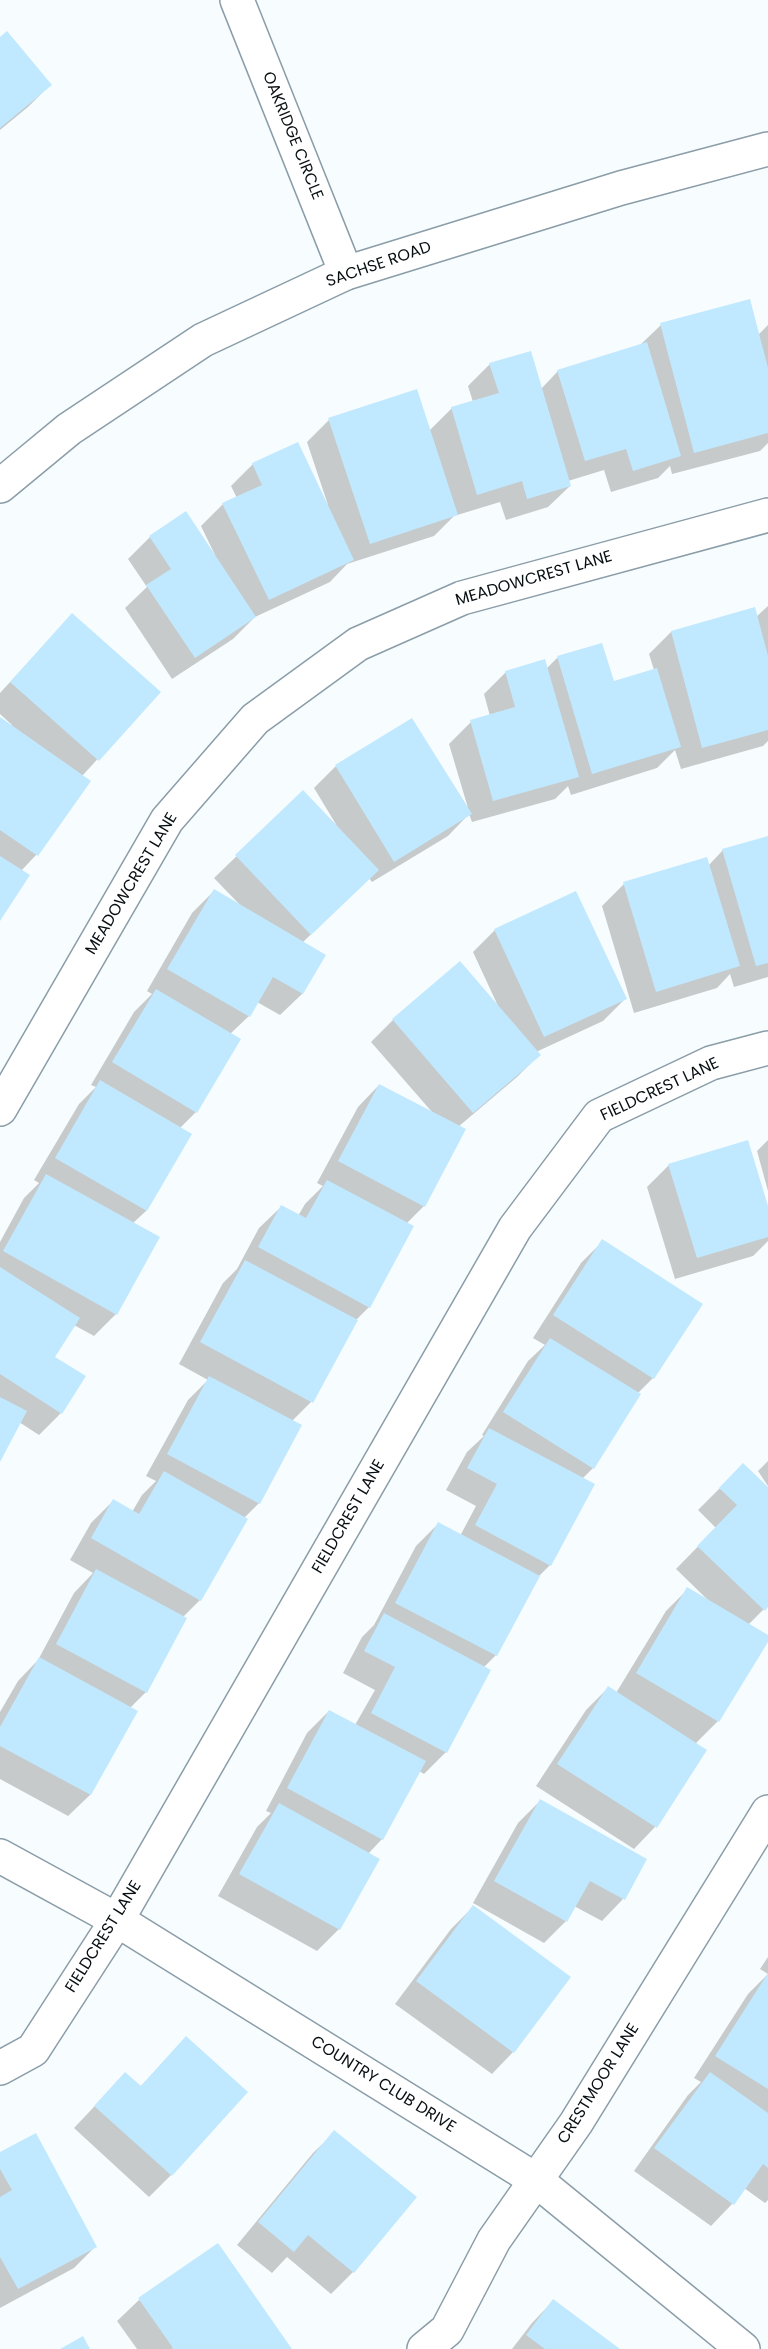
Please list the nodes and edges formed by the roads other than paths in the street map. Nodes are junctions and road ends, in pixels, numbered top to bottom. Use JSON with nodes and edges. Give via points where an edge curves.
{"nodes":[{"id":1,"x":237,"y":0,"type":"edge"},
{"id":2,"x":768,"y":149,"type":"edge"},
{"id":3,"x":346,"y":273,"type":"junction"},
{"id":4,"x":0,"y":486,"type":"edge"},
{"id":5,"x":768,"y":515,"type":"edge"},
{"id":6,"x":768,"y":1048,"type":"edge"},
{"id":7,"x":0,"y":1109,"type":"edge"},
{"id":8,"x":768,"y":1812,"type":"edge"},
{"id":9,"x":0,"y":1856,"type":"edge"},
{"id":10,"x":117,"y":1920,"type":"junction"},
{"id":11,"x":0,"y":2068,"type":"edge"},
{"id":12,"x":536,"y":2180,"type":"junction"},
{"id":13,"x":424,"y":2349,"type":"edge"},
{"id":14,"x":743,"y":2349,"type":"edge"}],
"edges":[{"from":1,"to":3,"type":"street","name":"OAKRIDGE CIRCLE"},
{"from":2,"to":3,"type":"street","name":"SACHSE ROAD","via":[[621,188]]},
{"from":3,"to":4,"type":"street","name":"SACHSE ROAD","via":[[203,340],[69,429]]},
{"from":5,"to":7,"type":"street","name":"MEADOWCREST LANE","via":[[462,598],[358,644],[255,719],[167,820]]},
{"from":6,"to":10,"type":"street","name":"FIELDCREST LANE","via":[[711,1063],[599,1116],[515,1228]]},
{"from":8,"to":12,"type":"street","name":"CRESTMOOR LANE","via":[[576,2123]]},
{"from":9,"to":10,"type":"street","name":"COUNTRY CLUB DRIVE"},
{"from":10,"to":11,"type":"street","name":"FIELDCREST LANE","via":[[33,2050]]},
{"from":10,"to":12,"type":"street","name":"COUNTRY CLUB DRIVE"},
{"from":12,"to":13,"type":"street","name":"CRESTMOOR LANE","via":[[494,2240],[447,2330]]},
{"from":12,"to":14,"type":"street","name":"COUNTRY CLUB DRIVE"}]}
